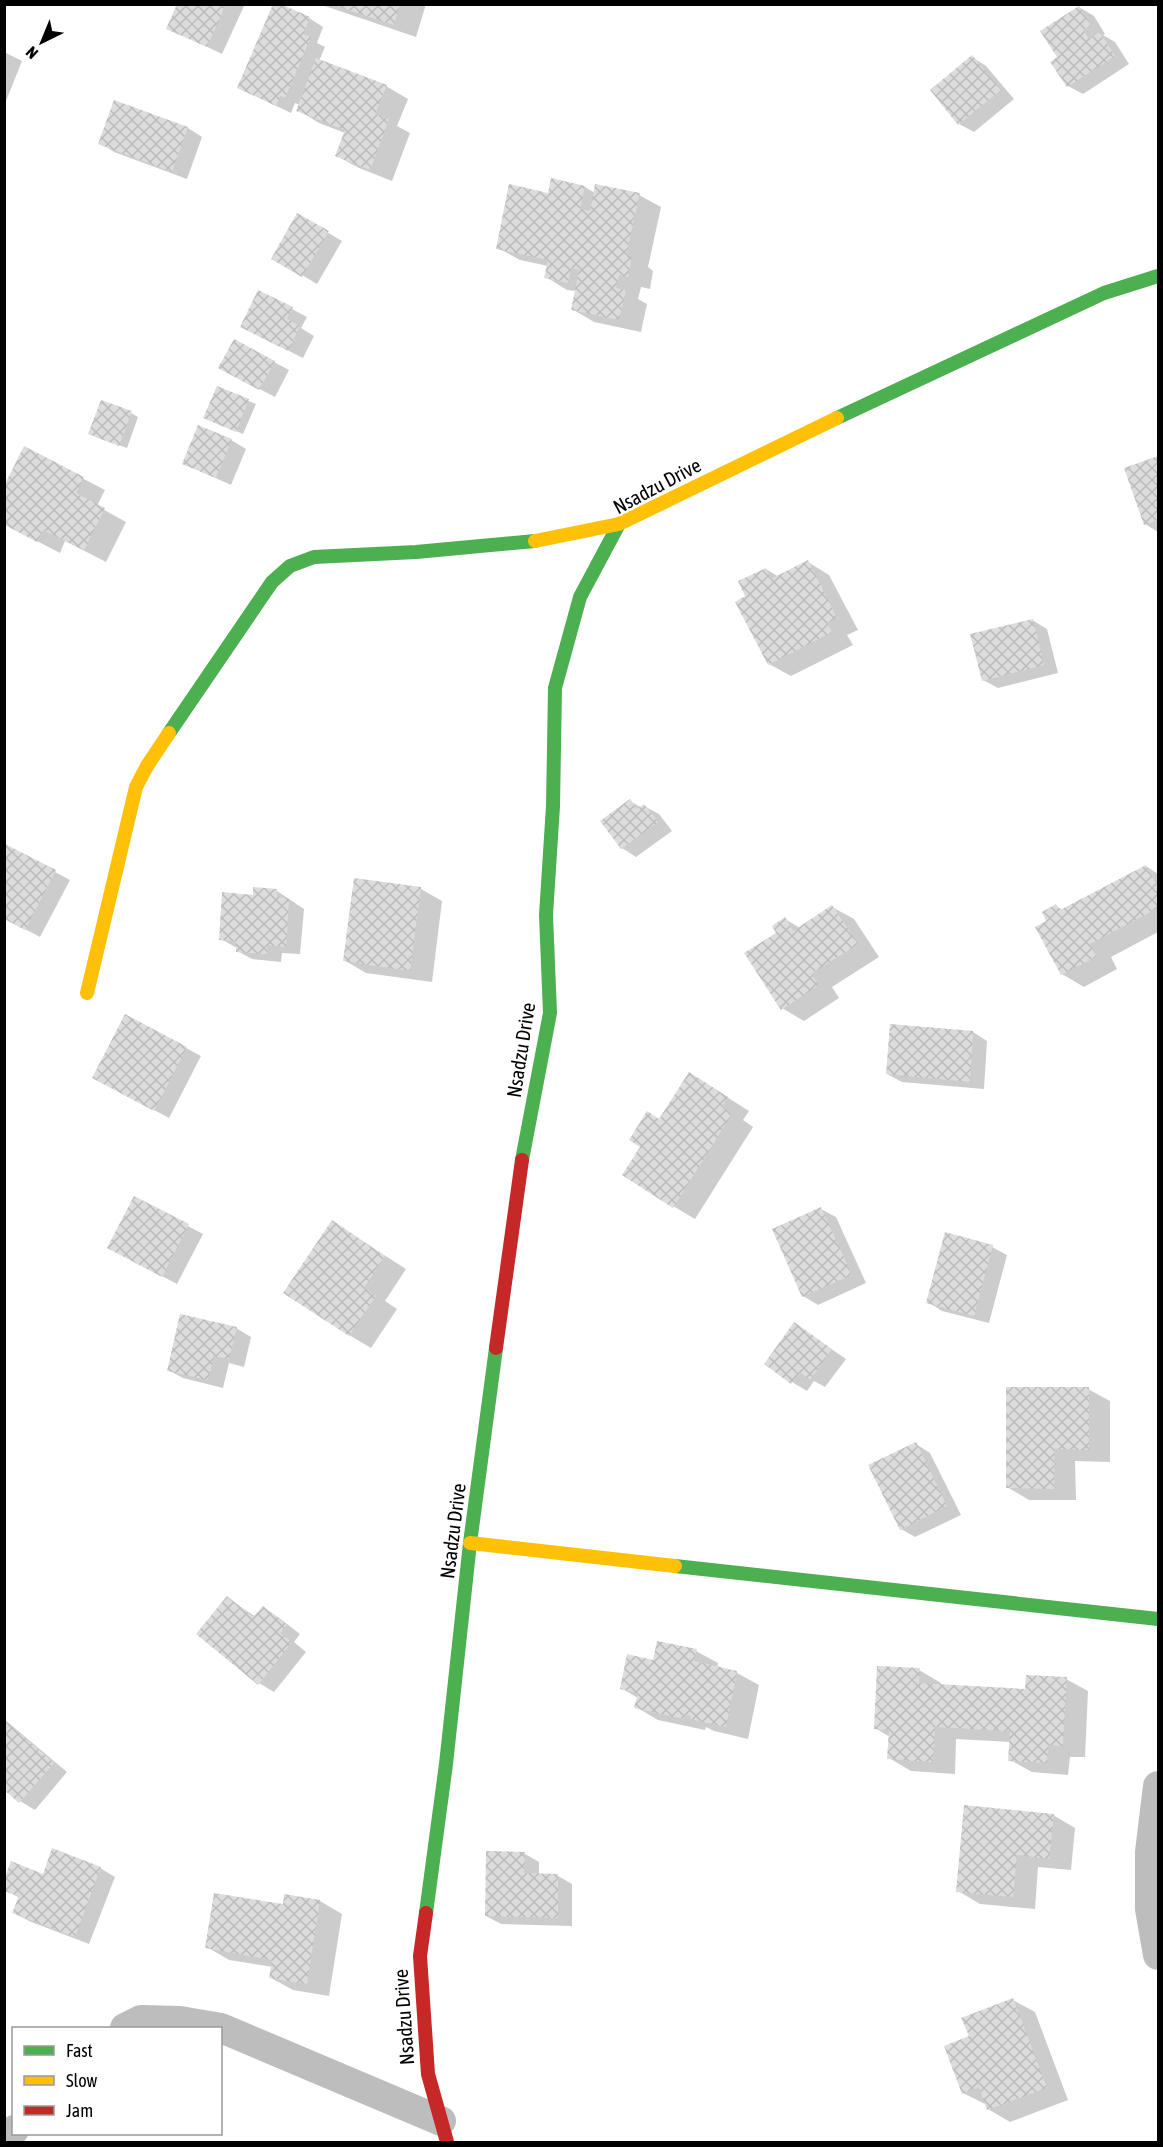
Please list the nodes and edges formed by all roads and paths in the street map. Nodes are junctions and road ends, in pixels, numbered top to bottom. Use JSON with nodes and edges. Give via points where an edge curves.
{"nodes":[{"id":1,"x":1158,"y":276,"type":"edge"},
{"id":2,"x":619,"y":524,"type":"junction"},
{"id":3,"x":87,"y":993,"type":"dead end"},
{"id":4,"x":471,"y":1543,"type":"junction"},
{"id":5,"x":1158,"y":1619,"type":"edge"},
{"id":6,"x":1158,"y":1786,"type":"edge"},
{"id":7,"x":1158,"y":1955,"type":"edge"},
{"id":8,"x":127,"y":2027,"type":"edge"},
{"id":9,"x":215,"y":2027,"type":"edge"},
{"id":10,"x":222,"y":2028,"type":"edge"},
{"id":11,"x":444,"y":2132,"type":"edge"}],
"edges":[{"from":1,"to":2,"type":"street","name":"Nsadzu Drive","via":[[1104,293]]},
{"from":2,"to":3,"type":"street","via":[[525,543],[314,557],[290,566],[273,582],[136,787]]},
{"from":2,"to":4,"type":"street","name":"Nsadzu Drive","via":[[580,597],[555,688],[546,915],[550,1013],[521,1167]]},
{"from":4,"to":5,"type":"street"},
{"from":4,"to":11,"type":"street","name":"Nsadzu Drive","via":[[420,1956],[428,2074]]},
{"from":6,"to":7,"type":"street","via":[[1150,1852],[1150,1909]]},
{"from":8,"to":9,"type":"street","via":[[141,2020]]},
{"from":10,"to":11,"type":"street"}]}
